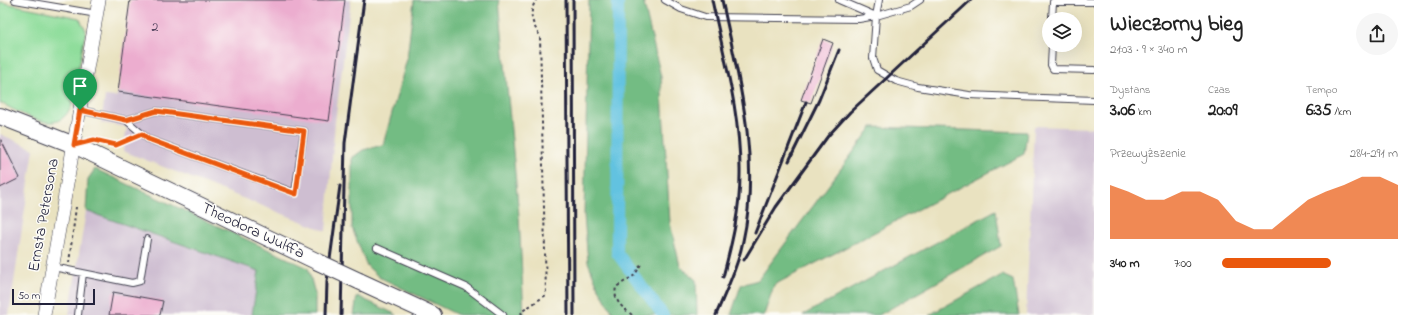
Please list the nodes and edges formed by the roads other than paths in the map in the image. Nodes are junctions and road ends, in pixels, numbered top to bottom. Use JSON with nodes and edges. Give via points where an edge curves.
{"nodes":[{"id":1,"x":15,"y":0,"type":"edge"},
{"id":2,"x":99,"y":0,"type":"edge"},
{"id":3,"x":665,"y":0,"type":"edge"},
{"id":4,"x":839,"y":0,"type":"edge"},
{"id":5,"x":879,"y":0,"type":"edge"},
{"id":6,"x":920,"y":0,"type":"edge"},
{"id":7,"x":1094,"y":2,"type":"edge"},
{"id":8,"x":1052,"y":12,"type":"edge"},
{"id":9,"x":97,"y":14,"type":"junction"},
{"id":10,"x":876,"y":16,"type":"junction"},
{"id":11,"x":1052,"y":52,"type":"edge"},
{"id":12,"x":1094,"y":70,"type":"edge"},
{"id":13,"x":1094,"y":100,"type":"edge"},
{"id":14,"x":80,"y":110,"type":"junction"},
{"id":15,"x":0,"y":116,"type":"edge"},
{"id":16,"x":126,"y":120,"type":"junction"},
{"id":17,"x":74,"y":145,"type":"junction"},
{"id":18,"x":147,"y":239,"type":"dead end"},
{"id":19,"x":377,"y":248,"type":"dead end"},
{"id":20,"x":53,"y":267,"type":"junction"},
{"id":21,"x":83,"y":273,"type":"junction"},
{"id":22,"x":44,"y":315,"type":"edge"},
{"id":23,"x":78,"y":315,"type":"edge"},
{"id":24,"x":433,"y":315,"type":"edge"},
{"id":25,"x":503,"y":315,"type":"edge"}],
"edges":[{"from":1,"to":9,"type":"lane"},
{"from":2,"to":9,"type":"street","name":"Ernsta Petersona"},
{"from":3,"to":10,"type":"lane","via":[[681,9],[710,17],[859,19]]},
{"from":4,"to":10,"type":"lane"},
{"from":5,"to":10,"type":"lane"},
{"from":6,"to":10,"type":"lane","via":[[911,6]]},
{"from":7,"to":8,"type":"lane","via":[[1053,2]]},
{"from":9,"to":14,"type":"street","name":"Ernsta Petersona"},
{"from":10,"to":13,"type":"lane","via":[[873,58],[877,70],[896,81],[969,95]]},
{"from":11,"to":12,"type":"lane","via":[[1053,69]]},
{"from":14,"to":16,"type":"lane"},
{"from":14,"to":17,"type":"street","name":"Ernsta Petersona"},
{"from":15,"to":17,"type":"street","name":"Theodora Wulffa"},
{"from":16,"to":16,"type":"lane","via":[[156,111],[304,131],[296,194],[148,139]]},
{"from":17,"to":20,"type":"street","name":"Ernsta Petersona"},
{"from":17,"to":24,"type":"street","name":"Theodora Wulffa","bridge":true},
{"from":18,"to":21,"type":"lane","via":[[140,281],[132,283]]},
{"from":19,"to":25,"type":"lane","via":[[466,287]]},
{"from":20,"to":21,"type":"lane"},
{"from":20,"to":22,"type":"street","name":"Ernsta Petersona"},
{"from":21,"to":23,"type":"lane"}]}
